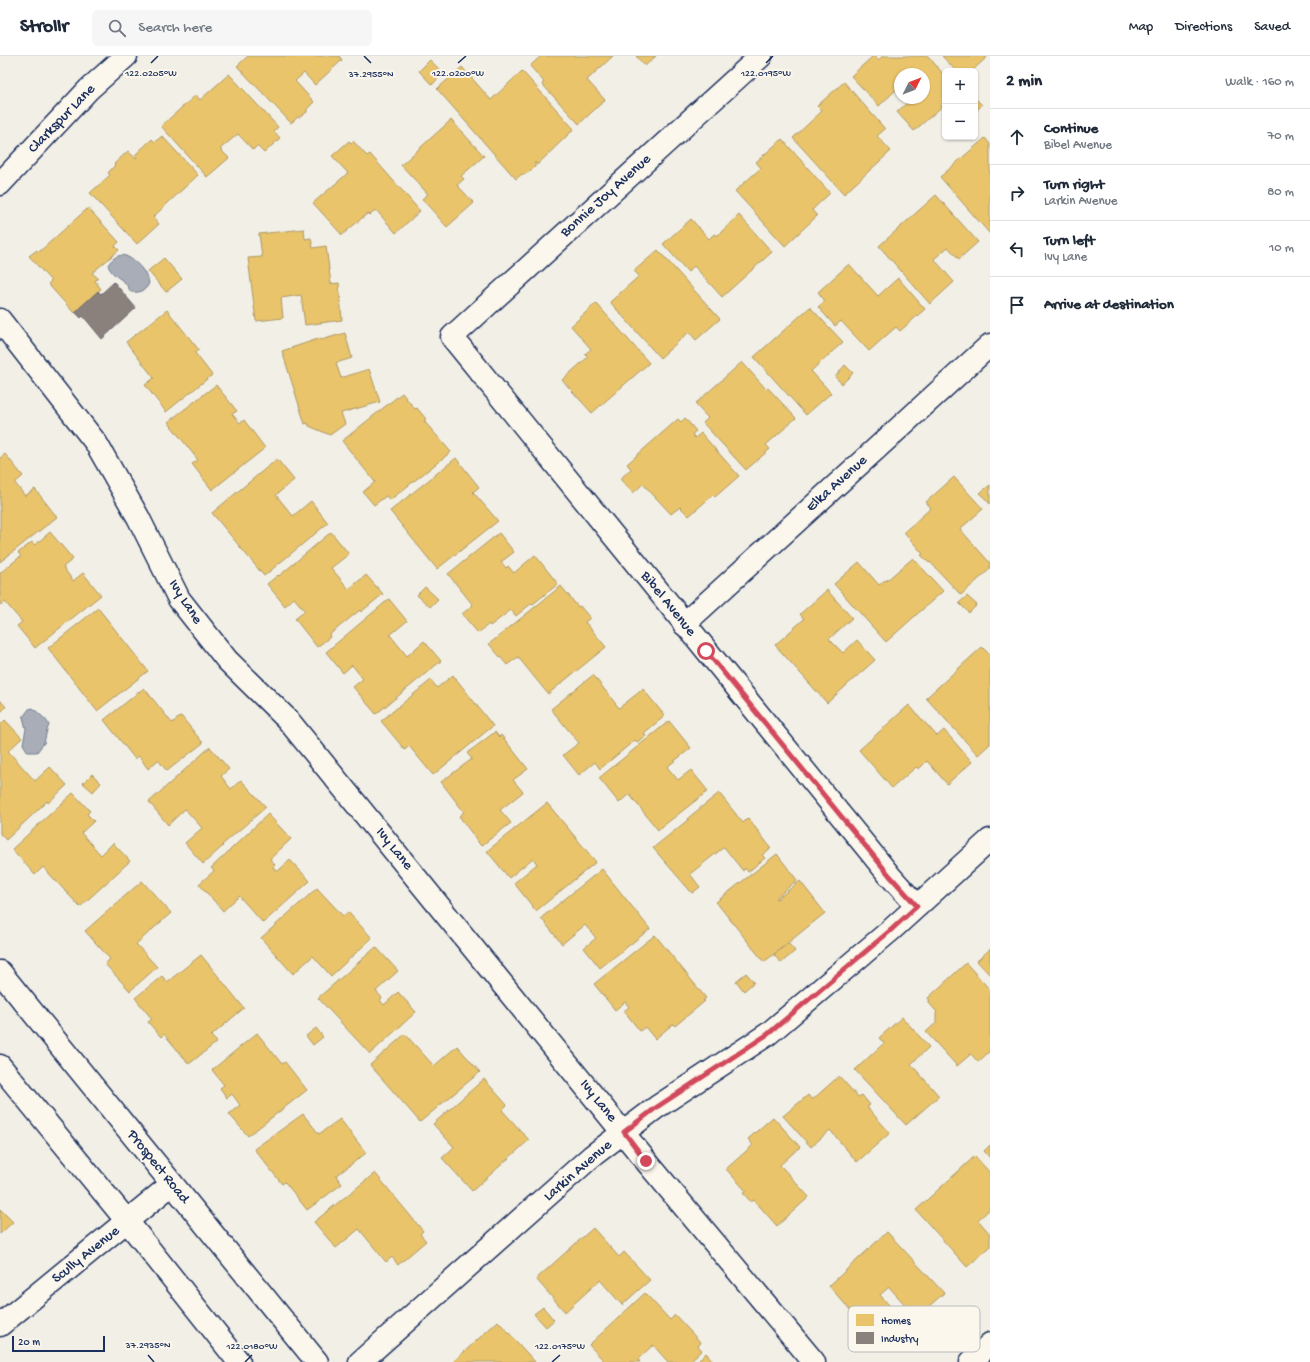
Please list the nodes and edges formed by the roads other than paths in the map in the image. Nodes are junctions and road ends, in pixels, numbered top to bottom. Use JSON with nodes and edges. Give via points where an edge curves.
{"nodes":[{"id":1,"x":126,"y":56,"type":"edge"},
{"id":2,"x":761,"y":56,"type":"edge"},
{"id":3,"x":0,"y":184,"type":"edge"},
{"id":4,"x":0,"y":320,"type":"edge"},
{"id":5,"x":452,"y":337,"type":"joint"},
{"id":6,"x":990,"y":345,"type":"edge"},
{"id":7,"x":684,"y":624,"type":"junction"},
{"id":8,"x":990,"y":840,"type":"edge"},
{"id":9,"x":917,"y":906,"type":"junction"},
{"id":10,"x":0,"y":972,"type":"edge"},
{"id":11,"x":0,"y":1066,"type":"edge"},
{"id":12,"x":624,"y":1132,"type":"junction"},
{"id":13,"x":172,"y":1184,"type":"junction"},
{"id":14,"x":127,"y":1221,"type":"junction"},
{"id":15,"x":0,"y":1325,"type":"edge"},
{"id":16,"x":990,"y":1344,"type":"edge"},
{"id":17,"x":239,"y":1362,"type":"edge"},
{"id":18,"x":317,"y":1362,"type":"edge"},
{"id":19,"x":360,"y":1362,"type":"edge"},
{"id":20,"x":814,"y":1362,"type":"edge"},
{"id":21,"x":971,"y":1362,"type":"edge"}],
"edges":[{"from":1,"to":3,"type":"street","name":"Clarkspur Lane","via":[[90,89]]},
{"from":2,"to":5,"type":"street","name":"Bonnie Joy Avenue"},
{"from":4,"to":12,"type":"street","name":"Ivy Lane","via":[[96,443],[138,517],[179,599],[227,660],[288,720]]},
{"from":5,"to":7,"type":"street","name":"Bibel Avenue"},
{"from":6,"to":7,"type":"street","name":"Elka Avenue"},
{"from":7,"to":9,"type":"street","name":"Bibel Avenue"},
{"from":8,"to":9,"type":"street","name":"Larkin Avenue"},
{"from":9,"to":12,"type":"street","name":"Larkin Avenue","via":[[768,1034],[657,1107]]},
{"from":10,"to":13,"type":"street","name":"Prospect Road"},
{"from":11,"to":14,"type":"street"},
{"from":12,"to":19,"type":"street","name":"Larkin Avenue","via":[[592,1156]]},
{"from":12,"to":20,"type":"street","name":"Ivy Lane"},
{"from":13,"to":14,"type":"street","name":"Scully Avenue"},
{"from":13,"to":18,"type":"street","name":"Prospect Road"},
{"from":14,"to":15,"type":"street","name":"Scully Avenue"},
{"from":14,"to":17,"type":"street"},
{"from":16,"to":21,"type":"street"}]}
